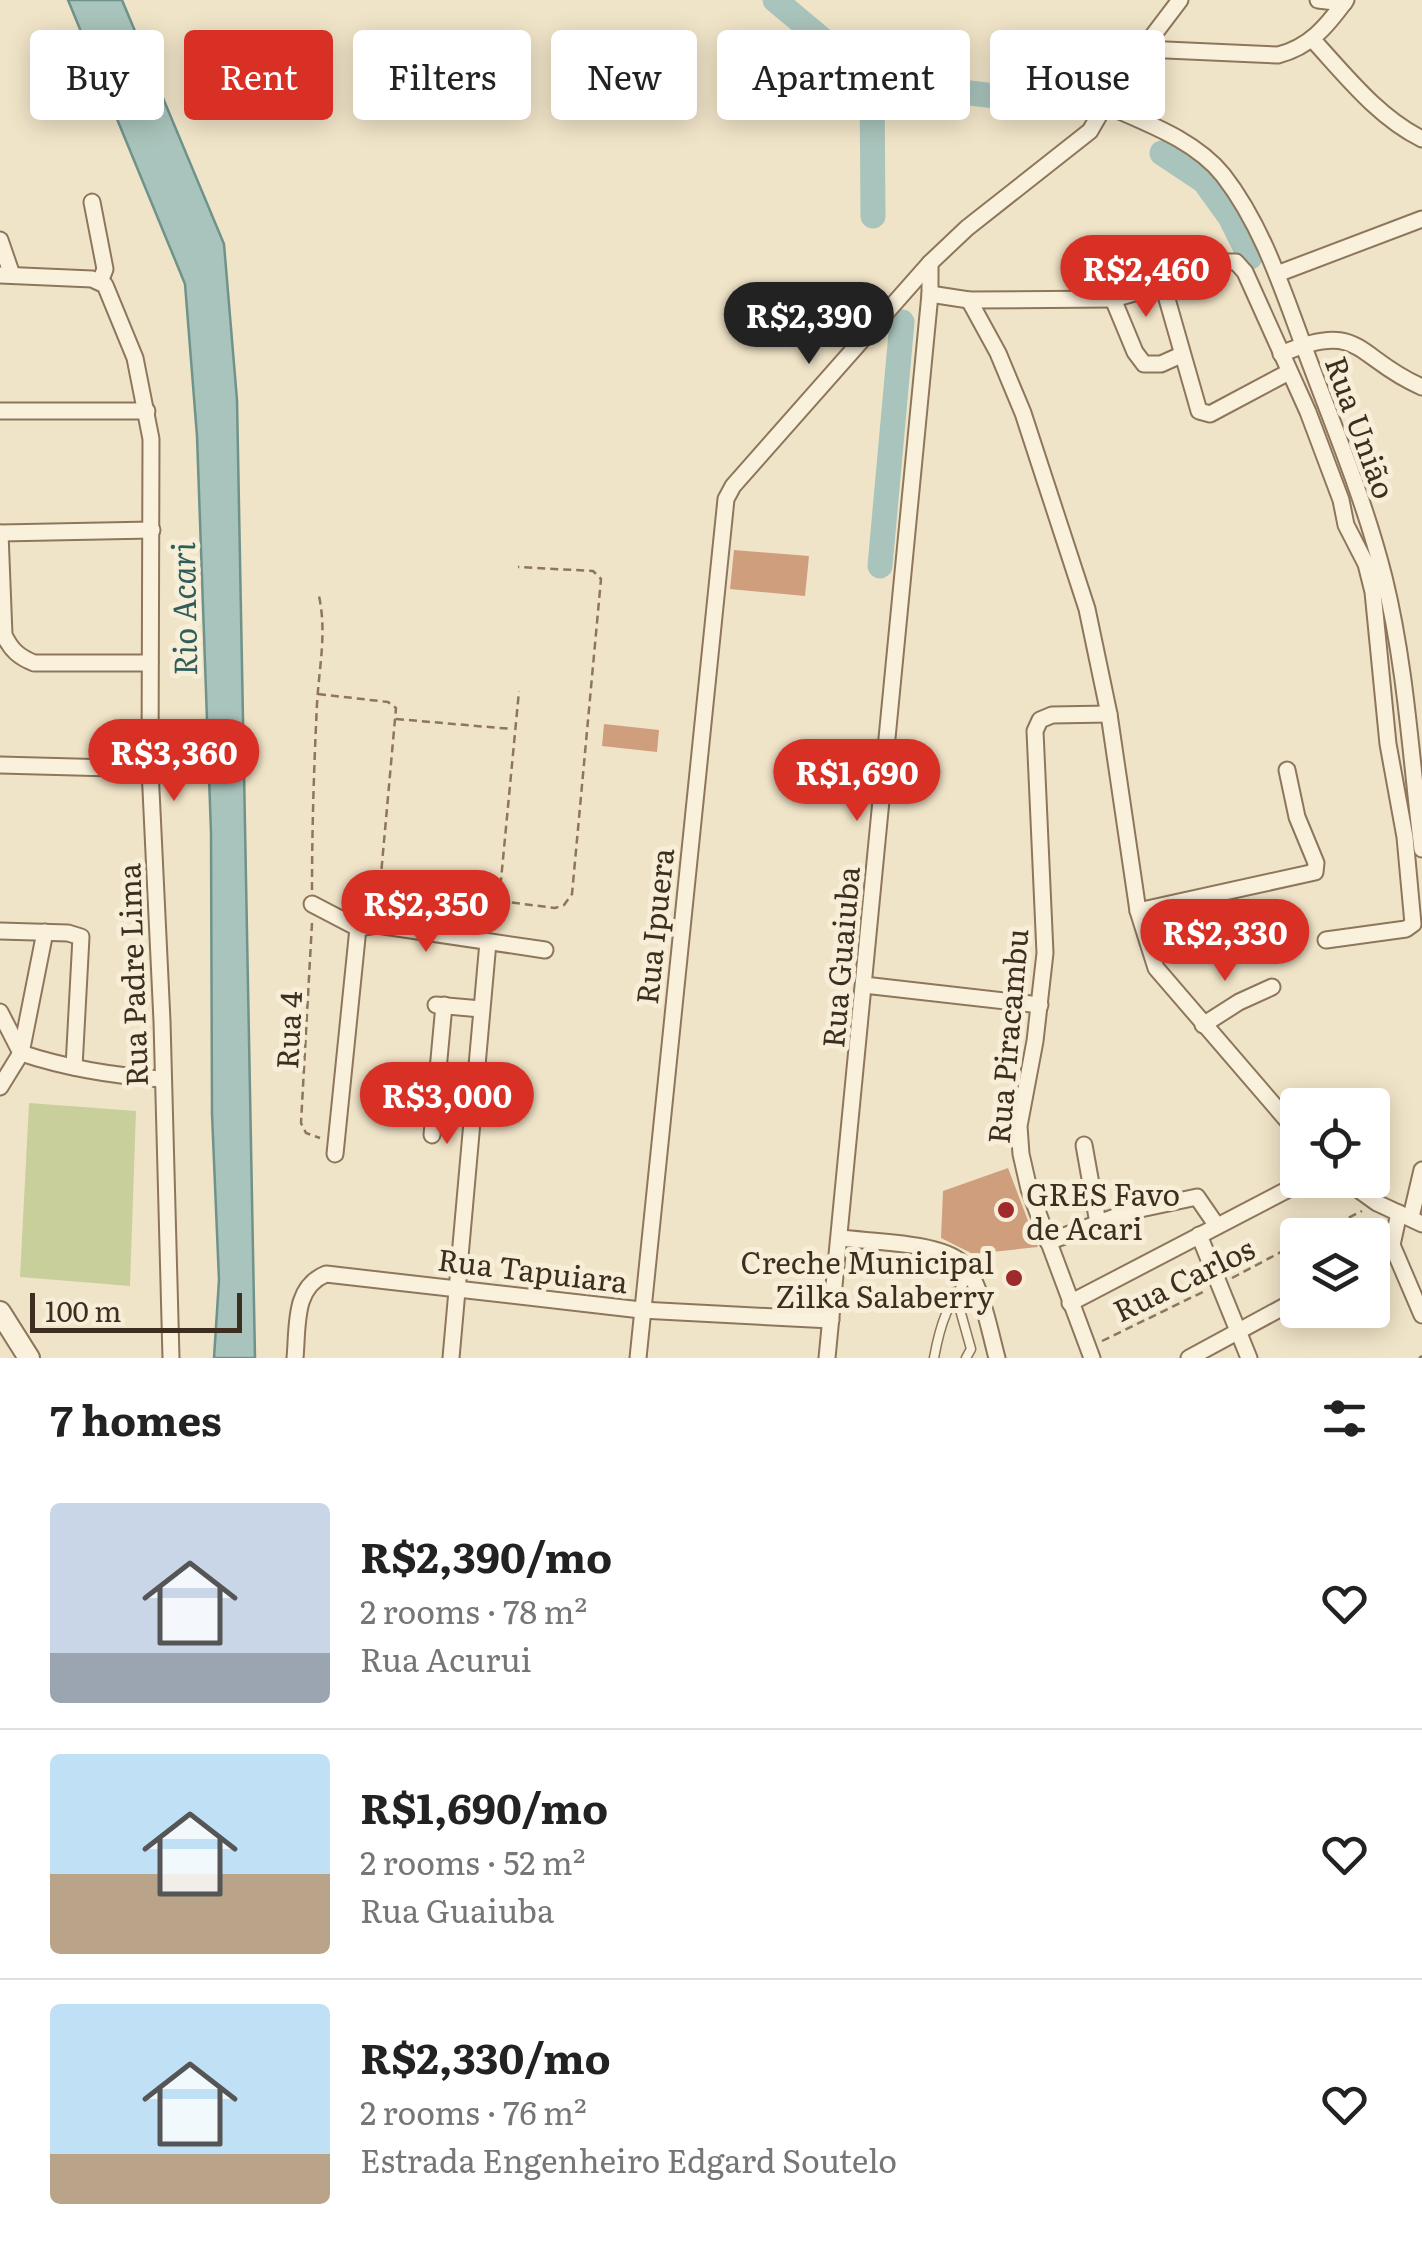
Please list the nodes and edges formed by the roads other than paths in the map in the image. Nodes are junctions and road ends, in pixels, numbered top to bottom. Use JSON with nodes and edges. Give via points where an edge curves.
{"nodes":[{"id":1,"x":1180,"y":0,"type":"edge"},
{"id":2,"x":1318,"y":0,"type":"edge"},
{"id":3,"x":1344,"y":2,"type":"edge"},
{"id":4,"x":1158,"y":30,"type":"edge"},
{"id":5,"x":1313,"y":40,"type":"junction"},
{"id":6,"x":1165,"y":50,"type":"edge"},
{"id":7,"x":1096,"y":120,"type":"edge"},
{"id":8,"x":1138,"y":120,"type":"edge"},
{"id":9,"x":1422,"y":139,"type":"edge"},
{"id":10,"x":92,"y":202,"type":"dead end"},
{"id":11,"x":1422,"y":219,"type":"edge"},
{"id":12,"x":0,"y":240,"type":"edge"},
{"id":13,"x":930,"y":263,"type":"junction"},
{"id":14,"x":1277,"y":274,"type":"junction"},
{"id":15,"x":6,"y":275,"type":"edge"},
{"id":16,"x":100,"y":282,"type":"junction"},
{"id":17,"x":1164,"y":285,"type":"junction"},
{"id":18,"x":930,"y":294,"type":"junction"},
{"id":19,"x":1113,"y":298,"type":"junction"},
{"id":20,"x":969,"y":300,"type":"junction"},
{"id":21,"x":1303,"y":344,"type":"junction"},
{"id":22,"x":1280,"y":354,"type":"junction"},
{"id":23,"x":1182,"y":355,"type":"junction"},
{"id":24,"x":1289,"y":372,"type":"junction"},
{"id":25,"x":1422,"y":387,"type":"edge"},
{"id":26,"x":0,"y":411,"type":"edge"},
{"id":27,"x":147,"y":411,"type":"junction"},
{"id":28,"x":152,"y":530,"type":"junction"},
{"id":29,"x":0,"y":533,"type":"edge"},
{"id":30,"x":1399,"y":662,"type":"junction"},
{"id":31,"x":150,"y":663,"type":"junction"},
{"id":32,"x":1380,"y":665,"type":"junction"},
{"id":33,"x":1406,"y":702,"type":"junction"},
{"id":34,"x":1384,"y":704,"type":"junction"},
{"id":35,"x":1109,"y":714,"type":"junction"},
{"id":36,"x":1417,"y":764,"type":"edge"},
{"id":37,"x":0,"y":766,"type":"edge"},
{"id":38,"x":150,"y":768,"type":"junction"},
{"id":39,"x":1288,"y":770,"type":"dead end"},
{"id":40,"x":1416,"y":841,"type":"edge"},
{"id":41,"x":312,"y":904,"type":"road end"},
{"id":42,"x":1138,"y":912,"type":"junction"},
{"id":43,"x":367,"y":926,"type":"junction"},
{"id":44,"x":0,"y":931,"type":"edge"},
{"id":45,"x":45,"y":932,"type":"junction"},
{"id":46,"x":1326,"y":940,"type":"dead end"},
{"id":47,"x":488,"y":942,"type":"junction"},
{"id":48,"x":545,"y":950,"type":"dead end"},
{"id":49,"x":864,"y":984,"type":"junction"},
{"id":50,"x":1272,"y":987,"type":"dead end"},
{"id":51,"x":1040,"y":1005,"type":"junction"},
{"id":52,"x":481,"y":1009,"type":"junction"},
{"id":53,"x":0,"y":1012,"type":"edge"},
{"id":54,"x":1203,"y":1026,"type":"junction"},
{"id":55,"x":21,"y":1053,"type":"junction"},
{"id":56,"x":74,"y":1067,"type":"junction"},
{"id":57,"x":162,"y":1079,"type":"junction"},
{"id":58,"x":0,"y":1087,"type":"edge"},
{"id":59,"x":1280,"y":1114,"type":"edge"},
{"id":60,"x":432,"y":1136,"type":"dead end"},
{"id":61,"x":1084,"y":1145,"type":"dead end"},
{"id":62,"x":336,"y":1148,"type":"road end"},
{"id":63,"x":1422,"y":1170,"type":"edge"},
{"id":64,"x":1280,"y":1193,"type":"edge"},
{"id":65,"x":1370,"y":1198,"type":"edge"},
{"id":66,"x":1410,"y":1218,"type":"edge"},
{"id":67,"x":1098,"y":1223,"type":"junction"},
{"id":68,"x":1216,"y":1226,"type":"junction"},
{"id":69,"x":1199,"y":1235,"type":"junction"},
{"id":70,"x":840,"y":1238,"type":"junction"},
{"id":71,"x":1048,"y":1242,"type":"junction"},
{"id":72,"x":1392,"y":1245,"type":"joint"},
{"id":73,"x":971,"y":1274,"type":"junction"},
{"id":74,"x":458,"y":1287,"type":"junction"},
{"id":75,"x":956,"y":1292,"type":"junction"},
{"id":76,"x":1070,"y":1303,"type":"junction"},
{"id":77,"x":1280,"y":1309,"type":"edge"},
{"id":78,"x":641,"y":1310,"type":"junction"},
{"id":79,"x":0,"y":1312,"type":"edge"},
{"id":80,"x":1422,"y":1315,"type":"edge"},
{"id":81,"x":831,"y":1320,"type":"junction"},
{"id":82,"x":1239,"y":1332,"type":"junction"},
{"id":83,"x":1090,"y":1353,"type":"edge"},
{"id":84,"x":29,"y":1358,"type":"edge"},
{"id":85,"x":171,"y":1358,"type":"edge"},
{"id":86,"x":296,"y":1358,"type":"edge"},
{"id":87,"x":451,"y":1358,"type":"edge"},
{"id":88,"x":638,"y":1358,"type":"edge"},
{"id":89,"x":827,"y":1358,"type":"edge"},
{"id":90,"x":934,"y":1358,"type":"edge"},
{"id":91,"x":966,"y":1358,"type":"edge"},
{"id":92,"x":997,"y":1358,"type":"edge"},
{"id":93,"x":1189,"y":1358,"type":"edge"},
{"id":94,"x":1249,"y":1358,"type":"edge"}],
"edges":[{"from":1,"to":4,"type":"street"},
{"from":2,"to":3,"type":"street"},
{"from":3,"to":5,"type":"street"},
{"from":5,"to":6,"type":"street","via":[[1278,55]]},
{"from":5,"to":9,"type":"street","via":[[1364,95]]},
{"from":7,"to":13,"type":"street"},
{"from":8,"to":14,"type":"street","name":"Rua União","via":[[1190,146],[1223,175]]},
{"from":10,"to":16,"type":"street","via":[[105,269]]},
{"from":11,"to":14,"type":"street"},
{"from":12,"to":15,"type":"street"},
{"from":13,"to":18,"type":"street","name":"Rua Guaiuba"},
{"from":13,"to":78,"type":"street","name":"Rua Ipuera","via":[[726,499]]},
{"from":14,"to":21,"type":"street","name":"Rua União"},
{"from":15,"to":16,"type":"street"},
{"from":16,"to":27,"type":"street","name":"Rua Padre Lima","via":[[127,332]]},
{"from":17,"to":19,"type":"street"},
{"from":17,"to":22,"type":"street","via":[[1236,262]]},
{"from":17,"to":23,"type":"street"},
{"from":18,"to":20,"type":"street"},
{"from":18,"to":49,"type":"street","name":"Rua Guaiuba"},
{"from":19,"to":20,"type":"street"},
{"from":19,"to":23,"type":"street","via":[[1144,364]]},
{"from":20,"to":35,"type":"street","via":[[1034,442],[1091,622]]},
{"from":21,"to":22,"type":"street"},
{"from":21,"to":25,"type":"street","via":[[1342,339]]},
{"from":21,"to":30,"type":"street","name":"Rua União","via":[[1370,531]]},
{"from":22,"to":24,"type":"street"},
{"from":23,"to":24,"type":"street","via":[[1204,414]]},
{"from":24,"to":32,"type":"street","via":[[1366,564]]},
{"from":26,"to":27,"type":"street"},
{"from":27,"to":28,"type":"street","name":"Rua Padre Lima"},
{"from":28,"to":29,"type":"street"},
{"from":28,"to":31,"type":"street","name":"Rua Padre Lima"},
{"from":29,"to":31,"type":"street","via":[[10,648],[34,662]]},
{"from":30,"to":32,"type":"street"},
{"from":30,"to":33,"type":"street","name":"Rua União"},
{"from":31,"to":38,"type":"street","name":"Rua Padre Lima"},
{"from":32,"to":34,"type":"street"},
{"from":33,"to":34,"type":"street"},
{"from":33,"to":36,"type":"street","name":"Rua União"},
{"from":34,"to":40,"type":"street","via":[[1388,744]]},
{"from":35,"to":42,"type":"street"},
{"from":35,"to":51,"type":"street","name":"Rua Piracambu","via":[[1052,714],[1034,731],[1044,888]]},
{"from":36,"to":40,"type":"street","name":"Rua União"},
{"from":37,"to":38,"type":"street"},
{"from":38,"to":57,"type":"street","name":"Rua Padre Lima"},
{"from":39,"to":42,"type":"street","via":[[1316,872]]},
{"from":40,"to":46,"type":"street","via":[[1413,924]]},
{"from":41,"to":43,"type":"street"},
{"from":42,"to":54,"type":"street","via":[[1156,968]]},
{"from":43,"to":47,"type":"street"},
{"from":43,"to":62,"type":"street"},
{"from":44,"to":45,"type":"street"},
{"from":45,"to":55,"type":"street"},
{"from":45,"to":56,"type":"street","via":[[82,939]]},
{"from":47,"to":48,"type":"street"},
{"from":47,"to":52,"type":"street"},
{"from":49,"to":51,"type":"street"},
{"from":49,"to":70,"type":"street","name":"Rua Guaiuba"},
{"from":50,"to":54,"type":"street"},
{"from":51,"to":71,"type":"street","name":"Rua Piracambu","via":[[1020,1126],[1029,1189]]},
{"from":52,"to":60,"type":"street","via":[[440,1005]]},
{"from":52,"to":74,"type":"street"},
{"from":53,"to":55,"type":"street"},
{"from":54,"to":59,"type":"street"},
{"from":55,"to":56,"type":"street"},
{"from":55,"to":58,"type":"street"},
{"from":56,"to":57,"type":"street"},
{"from":57,"to":85,"type":"street","name":"Rua Padre Lima"},
{"from":61,"to":67,"type":"street"},
{"from":63,"to":66,"type":"street"},
{"from":64,"to":68,"type":"street"},
{"from":65,"to":66,"type":"street"},
{"from":66,"to":72,"type":"street"},
{"from":67,"to":68,"type":"street","via":[[1196,1197]]},
{"from":67,"to":71,"type":"street"},
{"from":68,"to":69,"type":"street"},
{"from":69,"to":76,"type":"street"},
{"from":69,"to":82,"type":"street"},
{"from":70,"to":73,"type":"street","via":[[935,1250]]},
{"from":70,"to":81,"type":"street","name":"Rua Guaiuba"},
{"from":71,"to":76,"type":"street","name":"Rua Piracambu"},
{"from":72,"to":80,"type":"street"},
{"from":73,"to":75,"type":"lane"},
{"from":73,"to":92,"type":"street"},
{"from":74,"to":78,"type":"street","name":"Rua Tapuiara"},
{"from":74,"to":86,"type":"street","name":"Rua Tapuiara","via":[[326,1274],[313,1279],[300,1303]]},
{"from":74,"to":87,"type":"street"},
{"from":75,"to":90,"type":"lane","via":[[941,1321]]},
{"from":75,"to":91,"type":"lane","via":[[971,1348]]},
{"from":76,"to":83,"type":"street","name":"Rua Piracambu"},
{"from":77,"to":82,"type":"street"},
{"from":78,"to":81,"type":"street","name":"Rua Tapuiara"},
{"from":78,"to":88,"type":"street","name":"Rua Ipuera"},
{"from":79,"to":84,"type":"street"},
{"from":81,"to":89,"type":"street","name":"Rua Guaiuba"},
{"from":82,"to":93,"type":"street"},
{"from":82,"to":94,"type":"street"}]}
